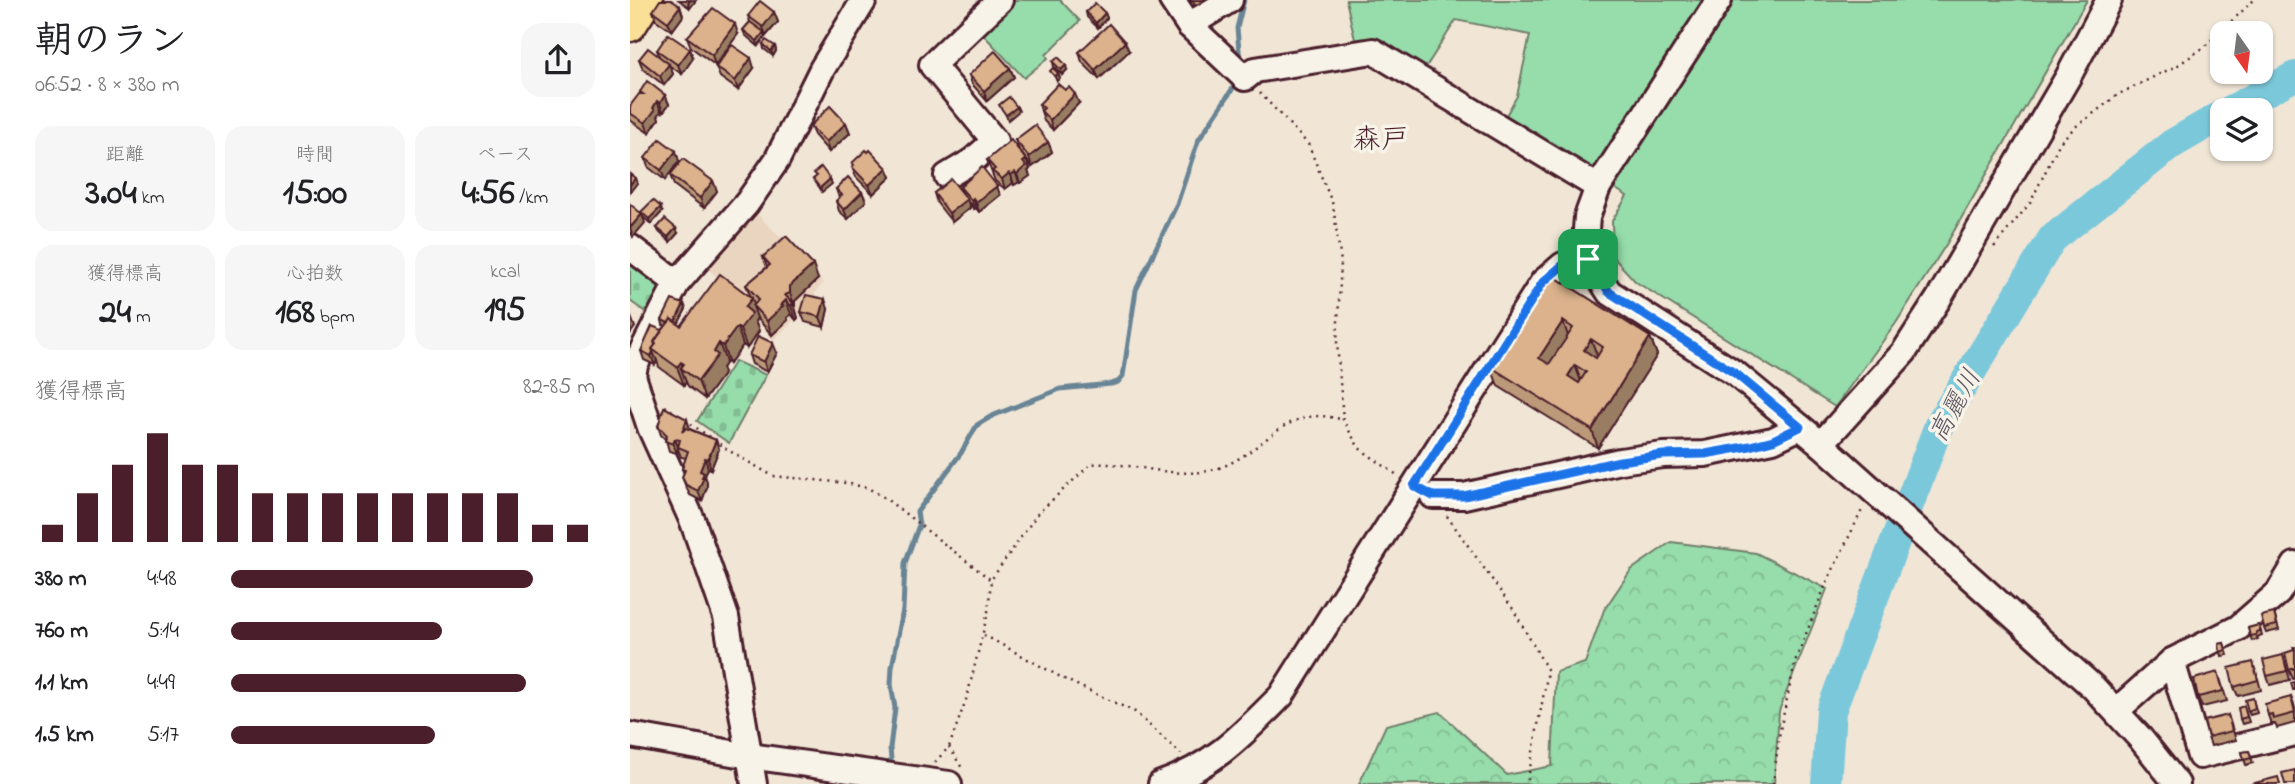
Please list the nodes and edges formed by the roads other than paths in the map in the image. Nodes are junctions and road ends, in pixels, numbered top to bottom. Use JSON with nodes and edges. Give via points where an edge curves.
{"nodes":[{"id":1,"x":646,"y":0,"type":"edge"},
{"id":2,"x":864,"y":0,"type":"edge"},
{"id":3,"x":1000,"y":0,"type":"edge"},
{"id":4,"x":1172,"y":0,"type":"edge"},
{"id":5,"x":1230,"y":0,"type":"edge"},
{"id":6,"x":1719,"y":0,"type":"edge"},
{"id":7,"x":2109,"y":0,"type":"edge"},
{"id":8,"x":630,"y":25,"type":"edge"},
{"id":9,"x":1189,"y":25,"type":"junction"},
{"id":10,"x":947,"y":176,"type":"dead end"},
{"id":11,"x":1598,"y":187,"type":"junction"},
{"id":12,"x":630,"y":247,"type":"edge"},
{"id":13,"x":1588,"y":259,"type":"junction"},
{"id":14,"x":677,"y":283,"type":"junction"},
{"id":15,"x":633,"y":374,"type":"edge"},
{"id":16,"x":1800,"y":427,"type":"junction"},
{"id":17,"x":1821,"y":444,"type":"junction"},
{"id":18,"x":1423,"y":491,"type":"junction"},
{"id":19,"x":2295,"y":565,"type":"edge"},
{"id":20,"x":2286,"y":599,"type":"edge"},
{"id":21,"x":2172,"y":661,"type":"junction"},
{"id":22,"x":2116,"y":711,"type":"junction"},
{"id":23,"x":2295,"y":733,"type":"edge"},
{"id":24,"x":630,"y":735,"type":"edge"},
{"id":25,"x":749,"y":756,"type":"junction"},
{"id":26,"x":958,"y":779,"type":"edge"},
{"id":27,"x":754,"y":784,"type":"edge"},
{"id":28,"x":1161,"y":784,"type":"edge"},
{"id":29,"x":2177,"y":784,"type":"edge"}],
"edges":[{"from":1,"to":8,"type":"main road"},
{"from":2,"to":14,"type":"street","via":[[822,69],[776,160],[747,203]]},
{"from":3,"to":10,"type":"street","via":[[932,65],[995,141]]},
{"from":4,"to":9,"type":"street"},
{"from":5,"to":9,"type":"street"},
{"from":6,"to":11,"type":"street"},
{"from":7,"to":17,"type":"street","via":[[1904,352]]},
{"from":9,"to":11,"type":"street","via":[[1245,78],[1255,70],[1373,51]]},
{"from":11,"to":13,"type":"street","via":[[1587,217]]},
{"from":12,"to":14,"type":"street"},
{"from":13,"to":16,"type":"street","via":[[1609,292],[1736,374]]},
{"from":13,"to":18,"type":"street","via":[[1563,265],[1543,282]]},
{"from":14,"to":15,"type":"street"},
{"from":15,"to":25,"type":"street","via":[[650,427],[706,553],[726,617]]},
{"from":16,"to":17,"type":"street"},
{"from":16,"to":18,"type":"street","via":[[1773,440],[1705,454],[1620,461],[1464,496]]},
{"from":17,"to":22,"type":"street","via":[[1868,497]]},
{"from":18,"to":28,"type":"street","via":[[1281,696],[1231,747]]},
{"from":19,"to":20,"type":"street"},
{"from":20,"to":21,"type":"street"},
{"from":21,"to":22,"type":"street"},
{"from":21,"to":23,"type":"street","via":[[2200,756]]},
{"from":22,"to":29,"type":"street"},
{"from":24,"to":25,"type":"street"},
{"from":25,"to":26,"type":"street","via":[[912,778]]},
{"from":25,"to":27,"type":"street"}]}
